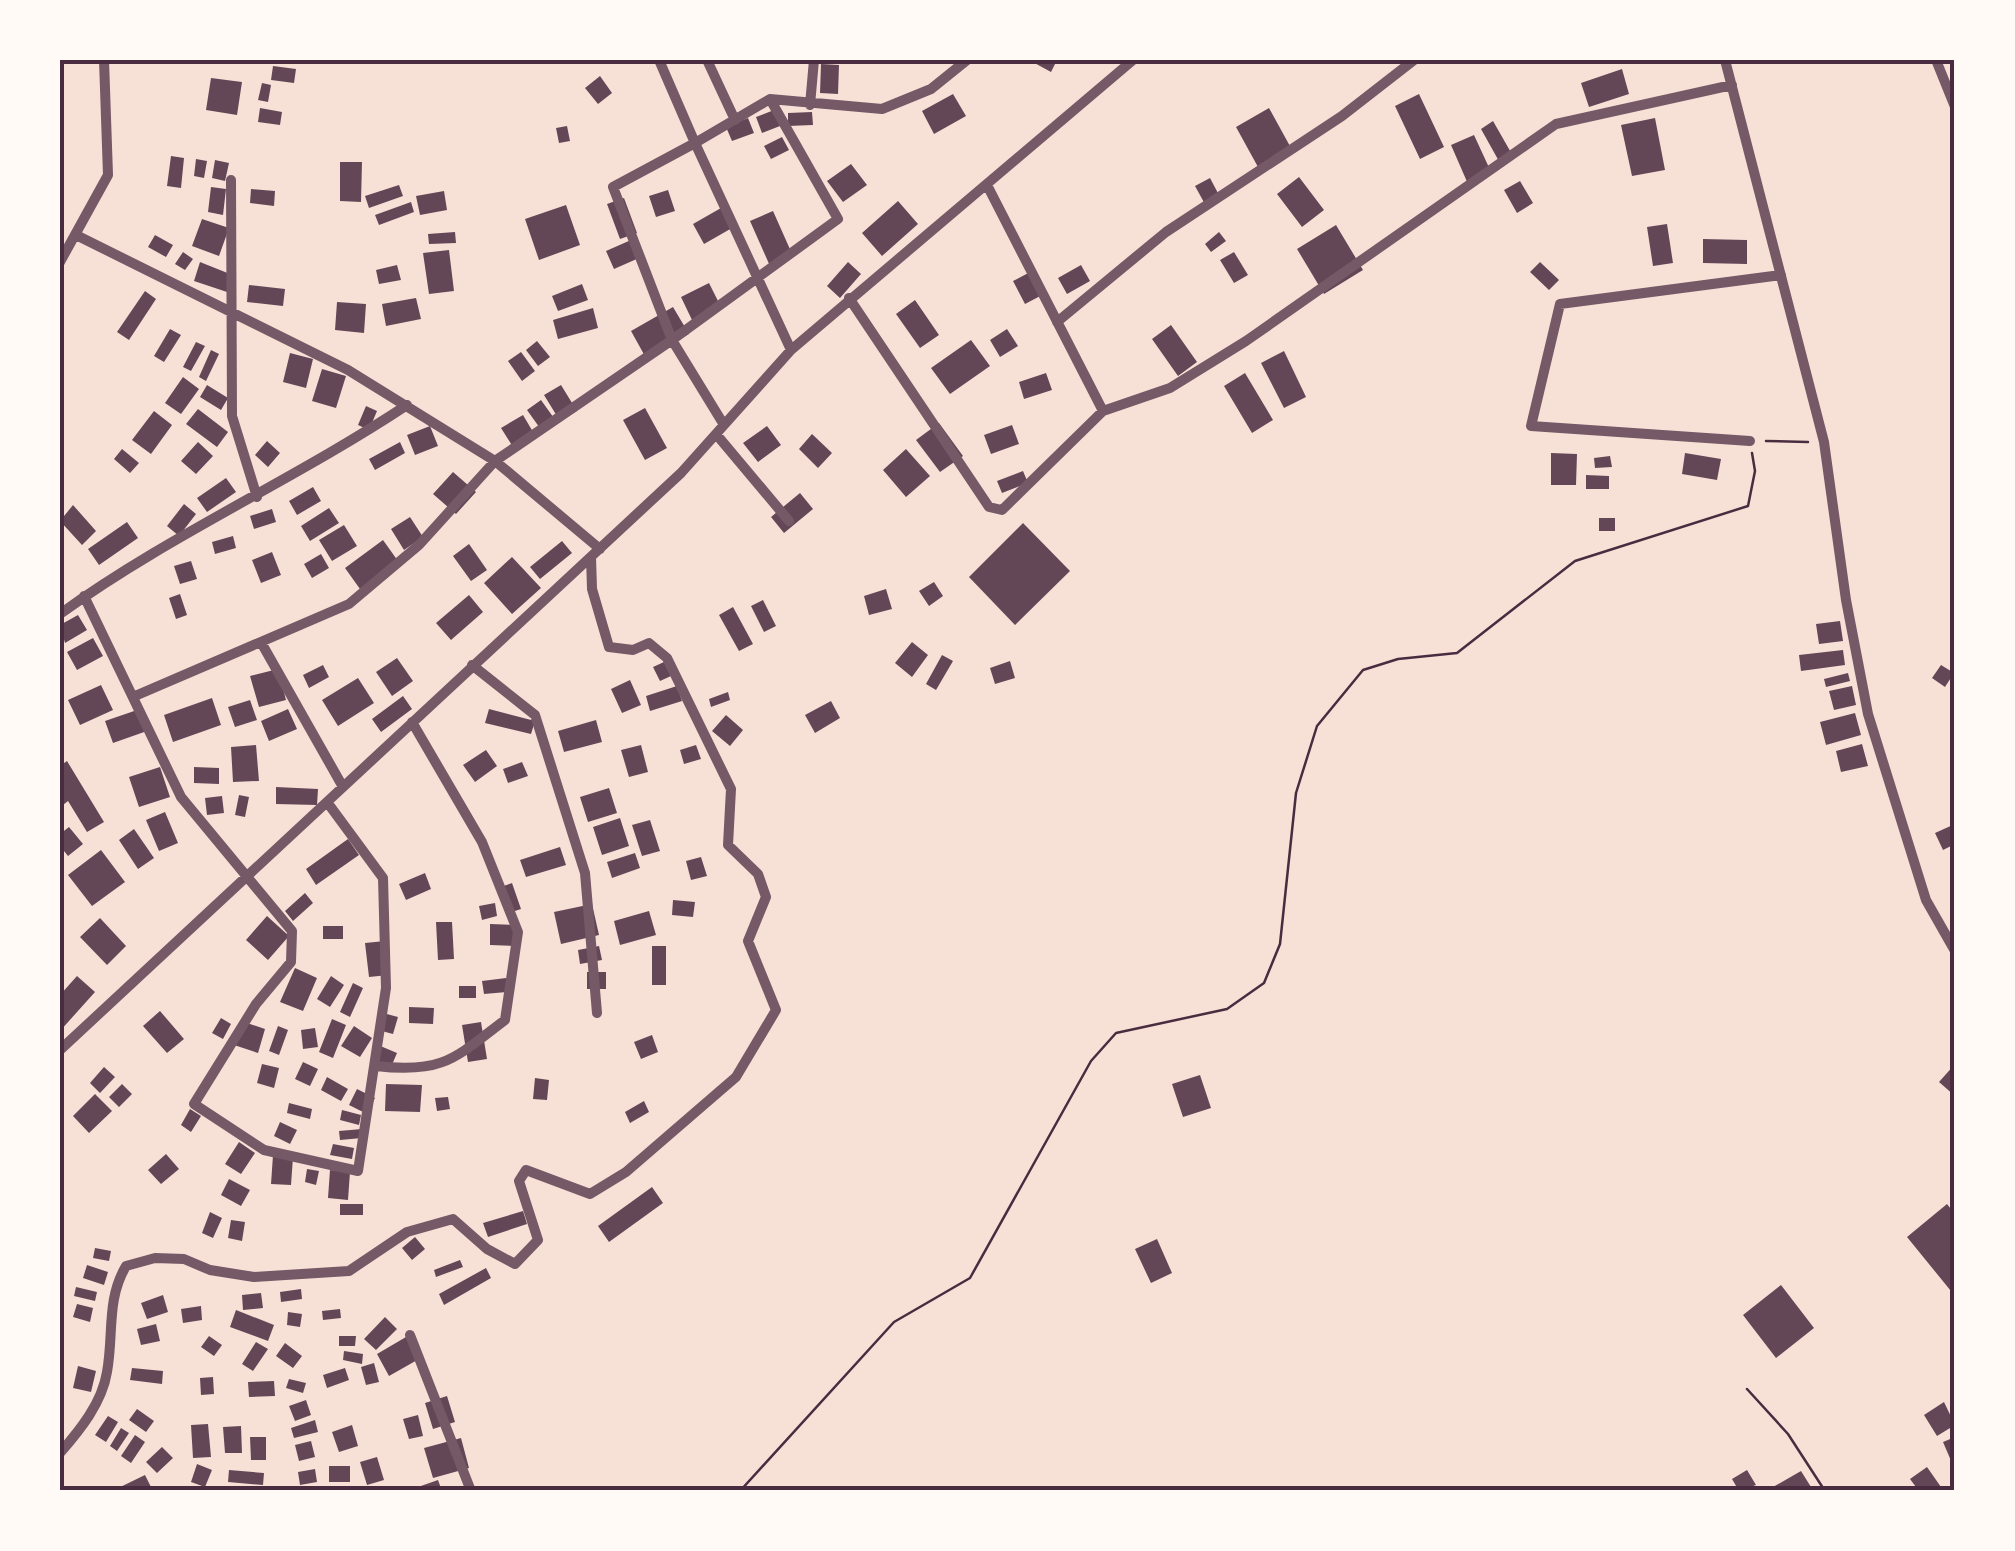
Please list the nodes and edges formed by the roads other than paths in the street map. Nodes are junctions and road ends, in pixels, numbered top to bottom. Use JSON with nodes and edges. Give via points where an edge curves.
{"nodes":[{"id":1,"x":104,"y":60,"type":"edge"},
{"id":2,"x":659,"y":60,"type":"edge"},
{"id":3,"x":707,"y":60,"type":"edge"},
{"id":4,"x":814,"y":60,"type":"edge"},
{"id":5,"x":967,"y":60,"type":"edge"},
{"id":6,"x":1133,"y":60,"type":"edge"},
{"id":7,"x":1414,"y":60,"type":"edge"},
{"id":8,"x":1725,"y":60,"type":"edge"},
{"id":9,"x":1936,"y":60,"type":"edge"},
{"id":10,"x":1732,"y":86,"type":"junction"},
{"id":11,"x":770,"y":100,"type":"junction"},
{"id":12,"x":810,"y":105,"type":"junction"},
{"id":13,"x":1955,"y":107,"type":"edge"},
{"id":14,"x":735,"y":120,"type":"junction"},
{"id":15,"x":694,"y":143,"type":"junction"},
{"id":16,"x":230,"y":180,"type":"dead end"},
{"id":17,"x":987,"y":185,"type":"junction"},
{"id":18,"x":78,"y":236,"type":"junction"},
{"id":19,"x":60,"y":262,"type":"edge"},
{"id":20,"x":1781,"y":275,"type":"junction"},
{"id":21,"x":759,"y":280,"type":"junction"},
{"id":22,"x":850,"y":298,"type":"junction"},
{"id":23,"x":235,"y":316,"type":"junction"},
{"id":24,"x":1057,"y":322,"type":"junction"},
{"id":25,"x":672,"y":340,"type":"junction"},
{"id":26,"x":792,"y":350,"type":"junction"},
{"id":27,"x":407,"y":406,"type":"junction"},
{"id":28,"x":1103,"y":411,"type":"junction"},
{"id":29,"x":720,"y":429,"type":"junction"},
{"id":30,"x":1750,"y":440,"type":"road end"},
{"id":31,"x":495,"y":461,"type":"junction"},
{"id":32,"x":257,"y":497,"type":"junction"},
{"id":33,"x":789,"y":521,"type":"dead end"},
{"id":34,"x":595,"y":553,"type":"junction"},
{"id":35,"x":84,"y":596,"type":"junction"},
{"id":36,"x":60,"y":614,"type":"edge"},
{"id":37,"x":262,"y":644,"type":"junction"},
{"id":38,"x":472,"y":665,"type":"junction"},
{"id":39,"x":135,"y":696,"type":"junction"},
{"id":40,"x":412,"y":722,"type":"junction"},
{"id":41,"x":343,"y":787,"type":"junction"},
{"id":42,"x":327,"y":802,"type":"junction"},
{"id":43,"x":248,"y":874,"type":"junction"},
{"id":44,"x":1955,"y":951,"type":"edge"},
{"id":45,"x":597,"y":1013,"type":"dead end"},
{"id":46,"x":60,"y":1050,"type":"edge"},
{"id":47,"x":376,"y":1066,"type":"junction"},
{"id":48,"x":410,"y":1335,"type":"dead end"},
{"id":49,"x":60,"y":1452,"type":"edge"},
{"id":50,"x":470,"y":1491,"type":"edge"}],
"edges":[{"from":1,"to":18,"type":"street","via":[[108,176]]},
{"from":2,"to":15,"type":"street"},
{"from":3,"to":14,"type":"street"},
{"from":4,"to":12,"type":"street"},
{"from":5,"to":12,"type":"street","via":[[931,89],[882,109]]},
{"from":6,"to":17,"type":"street"},
{"from":7,"to":24,"type":"street","via":[[1166,232]]},
{"from":8,"to":10,"type":"street"},
{"from":9,"to":13,"type":"street"},
{"from":10,"to":20,"type":"street"},
{"from":10,"to":28,"type":"street","via":[[1556,124],[1246,341],[1170,388]]},
{"from":11,"to":12,"type":"street"},
{"from":11,"to":14,"type":"street"},
{"from":11,"to":21,"type":"street","via":[[838,219]]},
{"from":14,"to":15,"type":"street"},
{"from":15,"to":21,"type":"street"},
{"from":15,"to":25,"type":"street","via":[[613,187]]},
{"from":16,"to":23,"type":"street"},
{"from":17,"to":22,"type":"street"},
{"from":17,"to":24,"type":"street"},
{"from":18,"to":19,"type":"street"},
{"from":18,"to":23,"type":"street"},
{"from":20,"to":30,"type":"street","via":[[1560,304],[1532,426]]},
{"from":20,"to":44,"type":"street","via":[[1824,442],[1868,714],[1926,900]]},
{"from":21,"to":25,"type":"street"},
{"from":21,"to":26,"type":"street"},
{"from":22,"to":26,"type":"street"},
{"from":22,"to":28,"type":"street","via":[[990,507],[1002,510],[1019,497]]},
{"from":23,"to":27,"type":"street"},
{"from":23,"to":32,"type":"street","via":[[234,433]]},
{"from":24,"to":28,"type":"street"},
{"from":25,"to":29,"type":"street"},
{"from":25,"to":31,"type":"street"},
{"from":26,"to":29,"type":"street"},
{"from":27,"to":31,"type":"street"},
{"from":27,"to":32,"type":"street"},
{"from":29,"to":33,"type":"street"},
{"from":29,"to":34,"type":"street"},
{"from":31,"to":34,"type":"street"},
{"from":31,"to":37,"type":"street","via":[[419,545],[349,604]]},
{"from":32,"to":35,"type":"street"},
{"from":34,"to":38,"type":"street"},
{"from":34,"to":49,"type":"street","via":[[592,588],[609,647],[649,644],[667,658],[730,789],[728,845],[758,874],[766,897],[748,941],[776,1010],[736,1078],[626,1172],[590,1194],[526,1170],[519,1181],[538,1240],[516,1264],[453,1220],[407,1232],[349,1270],[254,1277],[184,1259],[126,1266],[112,1289],[107,1373],[98,1402]]},
{"from":35,"to":36,"type":"street"},
{"from":35,"to":39,"type":"street"},
{"from":37,"to":39,"type":"street"},
{"from":37,"to":41,"type":"street"},
{"from":38,"to":40,"type":"street"},
{"from":38,"to":45,"type":"street","via":[[535,715],[585,873]]},
{"from":39,"to":43,"type":"street","via":[[180,797]]},
{"from":40,"to":41,"type":"street"},
{"from":40,"to":47,"type":"street","via":[[482,842],[518,932],[505,1020],[452,1060],[418,1071]]},
{"from":41,"to":42,"type":"street"},
{"from":42,"to":43,"type":"street"},
{"from":42,"to":47,"type":"street","via":[[383,878],[386,988]]},
{"from":43,"to":46,"type":"street"},
{"from":43,"to":47,"type":"street","via":[[292,931],[291,962],[256,1004],[194,1104],[264,1150],[358,1171]]},
{"from":48,"to":50,"type":"street"}]}
